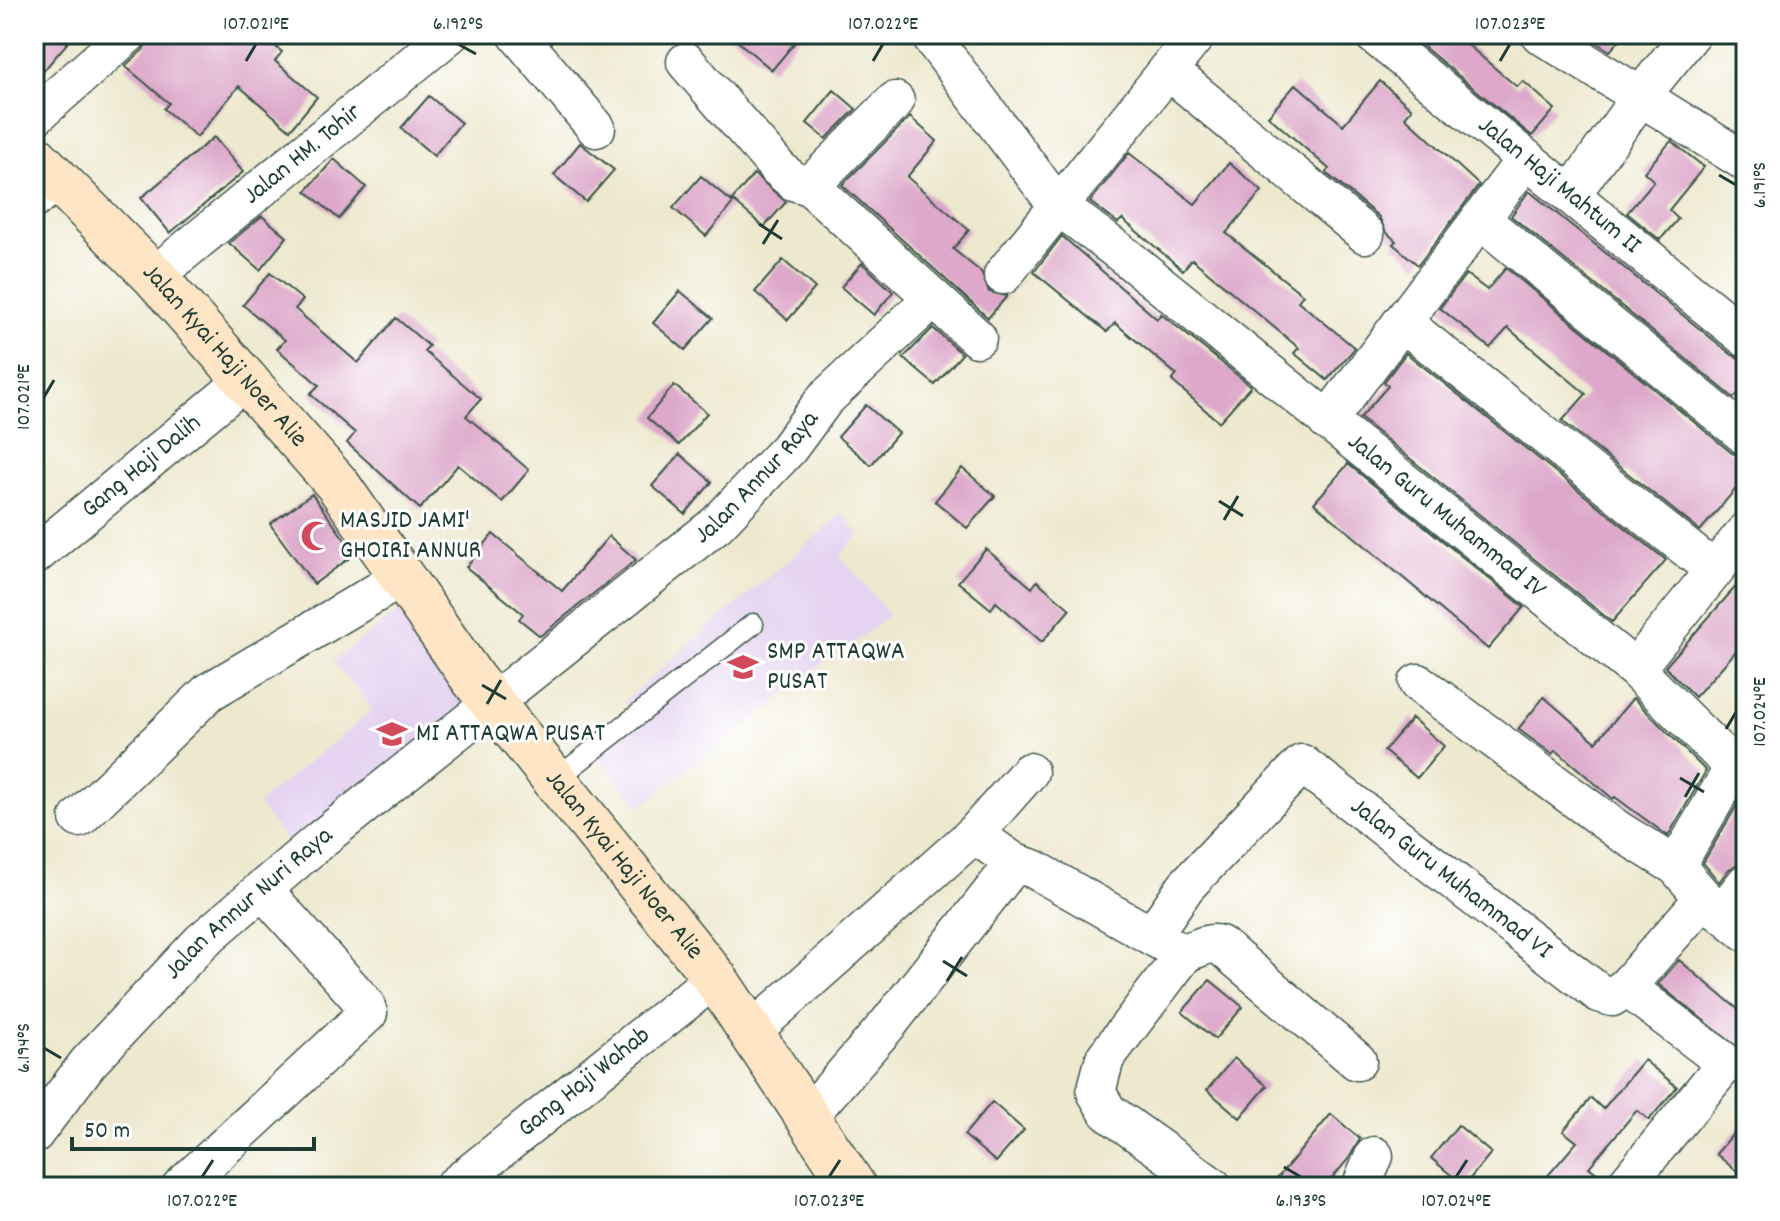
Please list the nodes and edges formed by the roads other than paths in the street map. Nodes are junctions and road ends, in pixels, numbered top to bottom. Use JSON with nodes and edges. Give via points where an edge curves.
{"nodes":[{"id":1,"x":128,"y":34,"type":"edge"},
{"id":2,"x":450,"y":34,"type":"edge"},
{"id":3,"x":517,"y":34,"type":"edge"},
{"id":4,"x":929,"y":34,"type":"edge"},
{"id":5,"x":1197,"y":34,"type":"edge"},
{"id":6,"x":1373,"y":34,"type":"edge"},
{"id":7,"x":1540,"y":34,"type":"edge"},
{"id":8,"x":1691,"y":34,"type":"edge"},
{"id":9,"x":686,"y":62,"type":"dead end"},
{"id":10,"x":1168,"y":70,"type":"junction"},
{"id":11,"x":1640,"y":97,"type":"junction"},
{"id":12,"x":895,"y":101,"type":"dead end"},
{"id":13,"x":34,"y":117,"type":"edge"},
{"id":14,"x":596,"y":128,"type":"dead end"},
{"id":15,"x":1526,"y":159,"type":"junction"},
{"id":16,"x":1746,"y":162,"type":"edge"},
{"id":17,"x":42,"y":179,"type":"edge"},
{"id":18,"x":810,"y":186,"type":"junction"},
{"id":19,"x":1571,"y":195,"type":"junction"},
{"id":20,"x":1057,"y":205,"type":"junction"},
{"id":21,"x":1480,"y":219,"type":"junction"},
{"id":22,"x":1365,"y":234,"type":"dead end"},
{"id":23,"x":1003,"y":275,"type":"dead end"},
{"id":24,"x":154,"y":276,"type":"junction"},
{"id":25,"x":931,"y":300,"type":"junction"},
{"id":26,"x":1402,"y":322,"type":"junction"},
{"id":27,"x":977,"y":338,"type":"dead end"},
{"id":28,"x":1746,"y":338,"type":"edge"},
{"id":29,"x":248,"y":378,"type":"junction"},
{"id":30,"x":1327,"y":421,"type":"junction"},
{"id":31,"x":1746,"y":436,"type":"edge"},
{"id":32,"x":1746,"y":531,"type":"edge"},
{"id":33,"x":34,"y":556,"type":"edge"},
{"id":34,"x":1714,"y":570,"type":"junction"},
{"id":35,"x":401,"y":578,"type":"junction"},
{"id":36,"x":753,"y":624,"type":"dead end"},
{"id":37,"x":1635,"y":669,"type":"junction"},
{"id":38,"x":1418,"y":683,"type":"dead end"},
{"id":39,"x":494,"y":703,"type":"junction"},
{"id":40,"x":1740,"y":760,"type":"edge"},
{"id":41,"x":1029,"y":772,"type":"dead end"},
{"id":42,"x":554,"y":781,"type":"junction"},
{"id":43,"x":79,"y":818,"type":"dead end"},
{"id":44,"x":974,"y":834,"type":"junction"},
{"id":45,"x":1015,"y":863,"type":"junction"},
{"id":46,"x":1676,"y":866,"type":"junction"},
{"id":47,"x":1746,"y":883,"type":"edge"},
{"id":48,"x":262,"y":889,"type":"junction"},
{"id":49,"x":1724,"y":914,"type":"edge"},
{"id":50,"x":1152,"y":935,"type":"junction"},
{"id":51,"x":1185,"y":953,"type":"junction"},
{"id":52,"x":715,"y":978,"type":"junction"},
{"id":53,"x":1613,"y":990,"type":"junction"},
{"id":54,"x":752,"y":1031,"type":"junction"},
{"id":55,"x":1357,"y":1061,"type":"dead end"},
{"id":56,"x":808,"y":1116,"type":"junction"},
{"id":57,"x":34,"y":1134,"type":"edge"},
{"id":58,"x":847,"y":1185,"type":"edge"},
{"id":59,"x":181,"y":1187,"type":"edge"},
{"id":60,"x":453,"y":1187,"type":"edge"},
{"id":61,"x":1213,"y":1187,"type":"edge"},
{"id":62,"x":1624,"y":1187,"type":"edge"}],
"edges":[{"from":1,"to":13,"type":"street"},
{"from":2,"to":24,"type":"street","name":"Jalan HM. Tohir"},
{"from":3,"to":14,"type":"street"},
{"from":4,"to":20,"type":"street","name":"Jalan Guru Muhammad IV"},
{"from":5,"to":10,"type":"street"},
{"from":6,"to":15,"type":"street","name":"Jalan Haji Mahtum II"},
{"from":7,"to":11,"type":"street"},
{"from":8,"to":11,"type":"street"},
{"from":9,"to":18,"type":"street","via":[[778,168]]},
{"from":10,"to":20,"type":"street"},
{"from":10,"to":22,"type":"street"},
{"from":11,"to":16,"type":"street"},
{"from":11,"to":19,"type":"street"},
{"from":12,"to":18,"type":"street"},
{"from":15,"to":19,"type":"street","name":"Jalan Haji Mahtum II"},
{"from":15,"to":21,"type":"street"},
{"from":17,"to":24,"type":"street","name":"Jalan Kyai Haji Noer Alie"},
{"from":18,"to":25,"type":"street"},
{"from":19,"to":28,"type":"street","name":"Jalan Haji Mahtum II"},
{"from":20,"to":23,"type":"street"},
{"from":20,"to":30,"type":"street","name":"Jalan Guru Muhammad IV"},
{"from":21,"to":26,"type":"street"},
{"from":21,"to":31,"type":"street"},
{"from":24,"to":29,"type":"street","name":"Jalan Kyai Haji Noer Alie"},
{"from":25,"to":27,"type":"street"},
{"from":25,"to":39,"type":"street","name":"Jalan Annur Raya","via":[[825,399],[788,449],[717,524]]},
{"from":26,"to":30,"type":"street"},
{"from":26,"to":34,"type":"street"},
{"from":29,"to":33,"type":"street","name":"Gang Haji Dalih"},
{"from":29,"to":35,"type":"street","name":"Jalan Kyai Haji Noer Alie","via":[[338,485]]},
{"from":30,"to":37,"type":"street","name":"Jalan Guru Muhammad IV"},
{"from":32,"to":34,"type":"street"},
{"from":34,"to":37,"type":"street"},
{"from":35,"to":39,"type":"street","name":"Jalan Kyai Haji Noer Alie"},
{"from":35,"to":43,"type":"street","via":[[209,692]]},
{"from":36,"to":42,"type":"lane"},
{"from":37,"to":40,"type":"street","name":"Jalan Guru Muhammad IV"},
{"from":38,"to":46,"type":"street","via":[[1619,831]]},
{"from":39,"to":42,"type":"street","name":"Jalan Kyai Haji Noer Alie"},
{"from":39,"to":48,"type":"street","name":"Jalan Annur Nuri Raya"},
{"from":40,"to":46,"type":"street","name":"Jalan Guru Muhammad IV"},
{"from":41,"to":44,"type":"street"},
{"from":42,"to":52,"type":"street","name":"Jalan Kyai Haji Noer Alie"},
{"from":44,"to":45,"type":"street"},
{"from":44,"to":54,"type":"street"},
{"from":45,"to":50,"type":"street"},
{"from":45,"to":56,"type":"street"},
{"from":46,"to":49,"type":"street"},
{"from":47,"to":49,"type":"street"},
{"from":48,"to":57,"type":"street","name":"Jalan Annur Nuri Raya","via":[[150,993]]},
{"from":48,"to":59,"type":"street","via":[[368,1013]]},
{"from":49,"to":53,"type":"street"},
{"from":50,"to":51,"type":"street"},
{"from":50,"to":53,"type":"street","name":"Jalan Guru Muhammad VI","via":[[1186,886],[1302,764]]},
{"from":51,"to":55,"type":"street","via":[[1212,943],[1230,951]]},
{"from":51,"to":61,"type":"street","via":[[1105,1058],[1096,1092],[1108,1112]]},
{"from":52,"to":54,"type":"street","name":"Jalan Kyai Haji Noer Alie"},
{"from":52,"to":60,"type":"street","name":"Gang Haji Wahab"},
{"from":53,"to":62,"type":"street","name":"Jalan Guru Muhammad VI","via":[[1726,1063]]},
{"from":54,"to":56,"type":"street","name":"Jalan Kyai Haji Noer Alie"},
{"from":56,"to":58,"type":"street","name":"Jalan Kyai Haji Noer Alie"}]}
